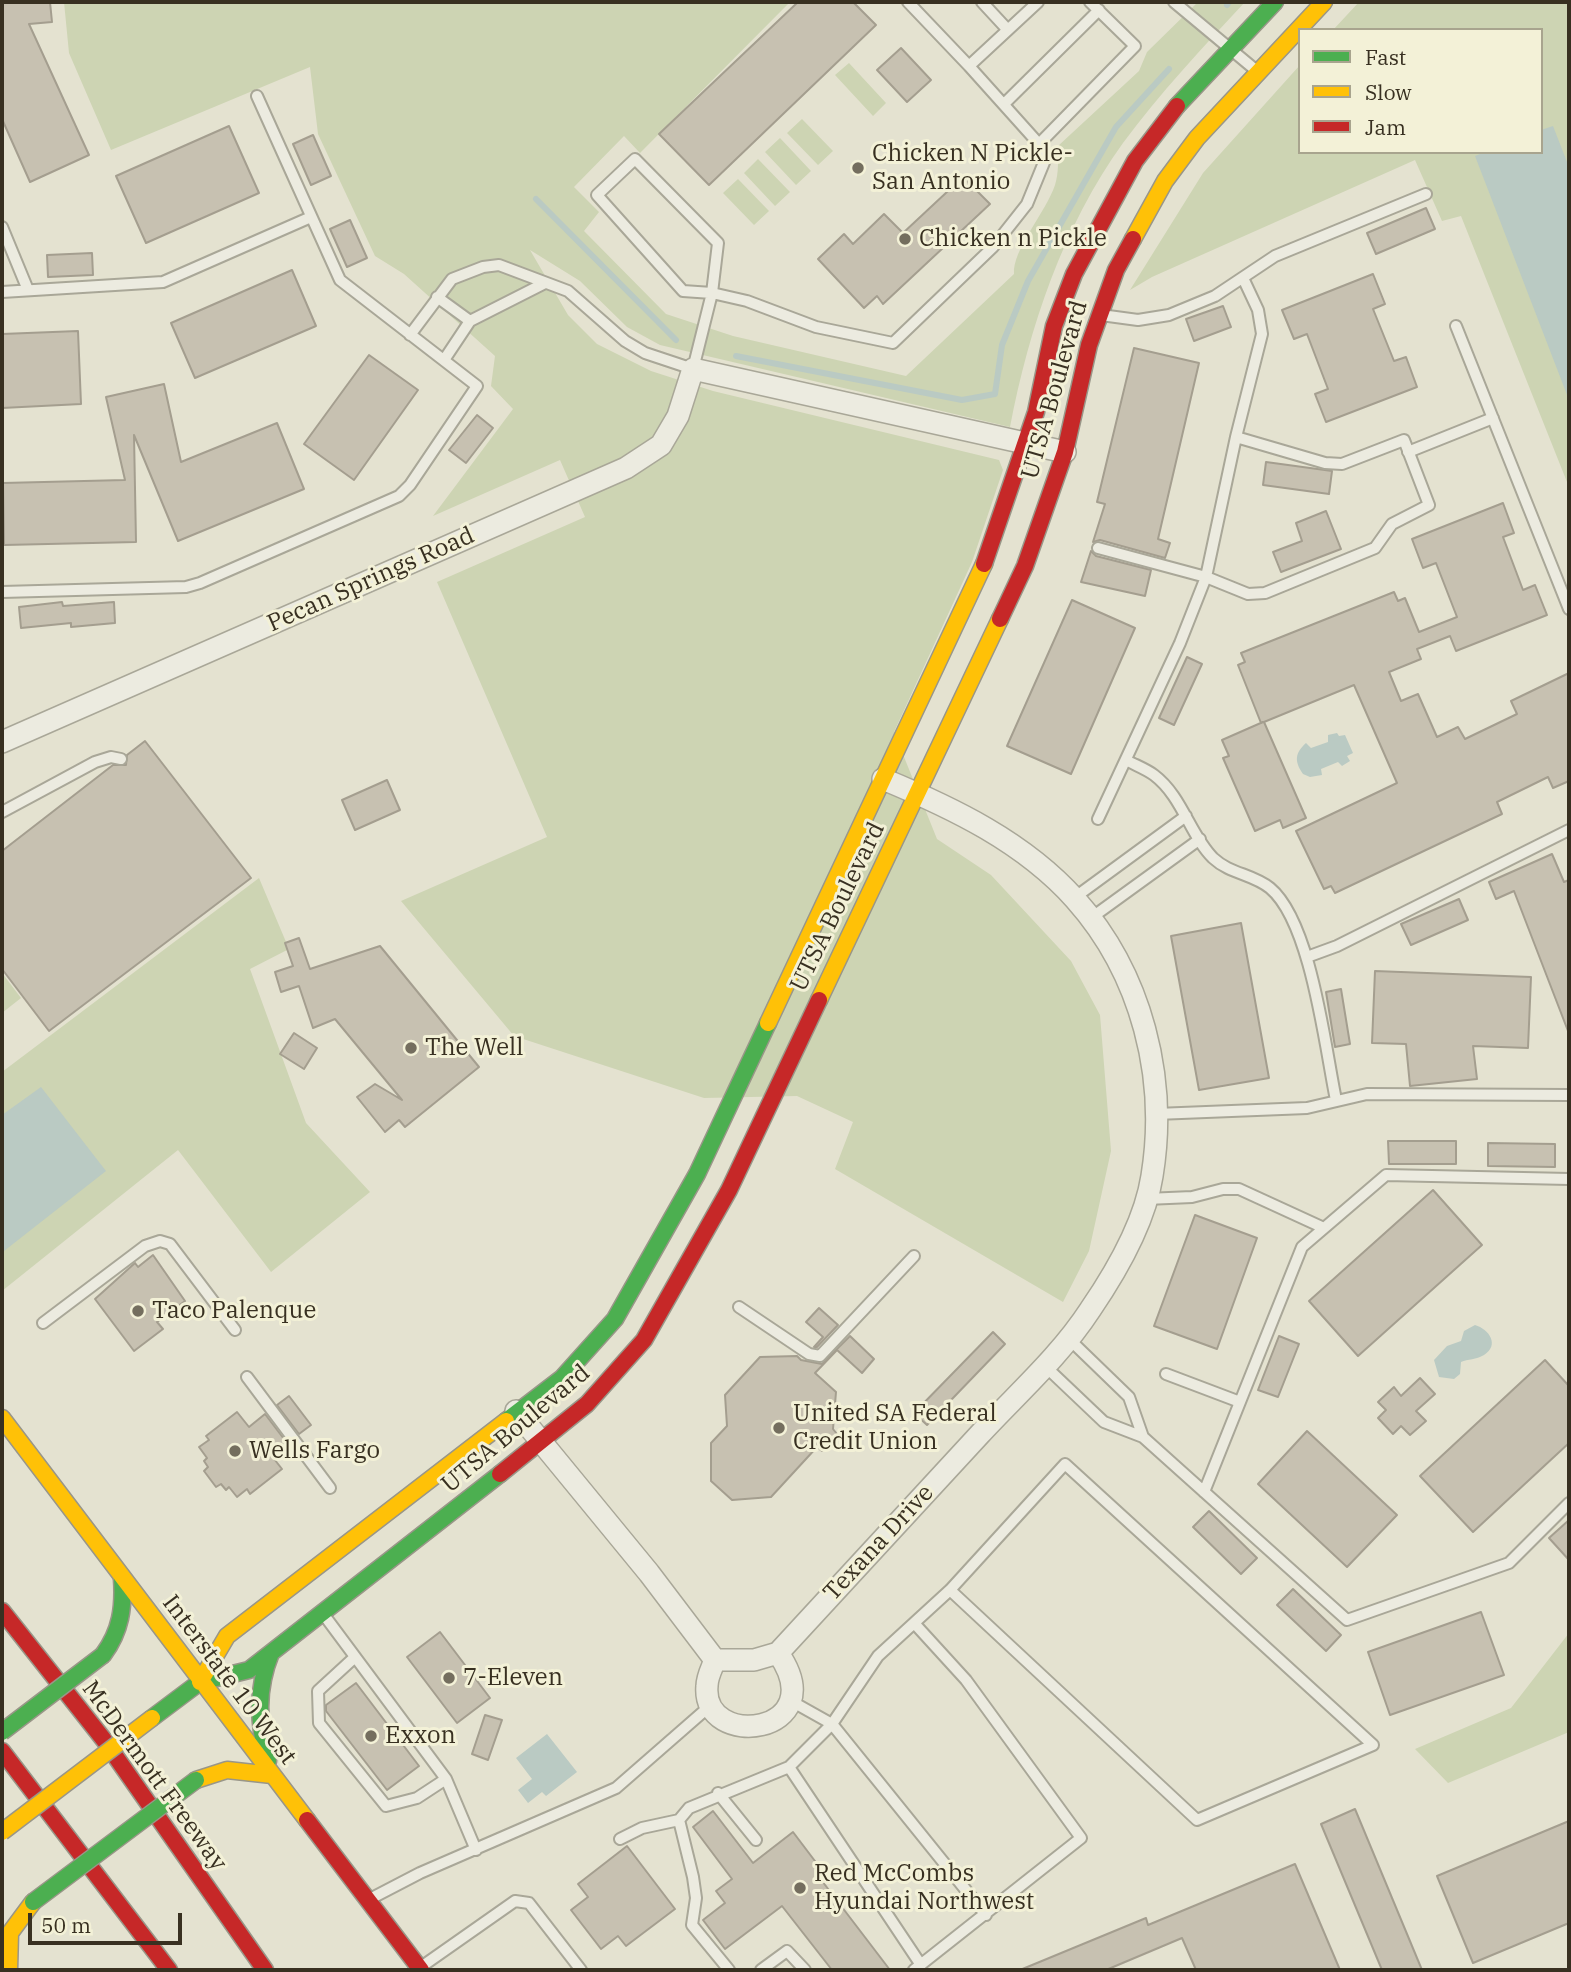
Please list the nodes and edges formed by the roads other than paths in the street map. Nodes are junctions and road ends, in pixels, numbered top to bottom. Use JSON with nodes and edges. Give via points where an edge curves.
{"nodes":[{"id":1,"x":908,"y":2,"type":"edge"},
{"id":2,"x":982,"y":2,"type":"edge"},
{"id":3,"x":1038,"y":2,"type":"edge"},
{"id":4,"x":1090,"y":2,"type":"edge"},
{"id":5,"x":1174,"y":2,"type":"edge"},
{"id":6,"x":1275,"y":2,"type":"edge"},
{"id":7,"x":1324,"y":2,"type":"edge"},
{"id":8,"x":1099,"y":10,"type":"junction"},
{"id":9,"x":1299,"y":28,"type":"edge"},
{"id":10,"x":1007,"y":29,"type":"junction"},
{"id":11,"x":1298,"y":30,"type":"edge"},
{"id":12,"x":1230,"y":49,"type":"junction"},
{"id":13,"x":969,"y":66,"type":"junction"},
{"id":14,"x":1258,"y":72,"type":"junction"},
{"id":15,"x":257,"y":96,"type":"dead end"},
{"id":16,"x":1003,"y":104,"type":"junction"},
{"id":17,"x":1040,"y":144,"type":"junction"},
{"id":18,"x":1426,"y":194,"type":"dead end"},
{"id":19,"x":311,"y":218,"type":"junction"},
{"id":20,"x":2,"y":227,"type":"edge"},
{"id":21,"x":1243,"y":278,"type":"junction"},
{"id":22,"x":545,"y":283,"type":"junction"},
{"id":23,"x":29,"y":290,"type":"junction"},
{"id":24,"x":2,"y":292,"type":"edge"},
{"id":25,"x":712,"y":293,"type":"junction"},
{"id":26,"x":438,"y":297,"type":"junction"},
{"id":27,"x":1098,"y":315,"type":"junction"},
{"id":28,"x":470,"y":321,"type":"junction"},
{"id":29,"x":1456,"y":326,"type":"dead end"},
{"id":30,"x":410,"y":335,"type":"junction"},
{"id":31,"x":444,"y":360,"type":"junction"},
{"id":32,"x":693,"y":369,"type":"junction"},
{"id":33,"x":1493,"y":418,"type":"junction"},
{"id":34,"x":1236,"y":437,"type":"junction"},
{"id":35,"x":1027,"y":444,"type":"junction"},
{"id":36,"x":1065,"y":452,"type":"junction"},
{"id":37,"x":1408,"y":452,"type":"junction"},
{"id":38,"x":1098,"y":548,"type":"dead end"},
{"id":39,"x":1206,"y":577,"type":"junction"},
{"id":40,"x":2,"y":592,"type":"edge"},
{"id":41,"x":1569,"y":609,"type":"edge"},
{"id":42,"x":2,"y":742,"type":"edge"},
{"id":43,"x":121,"y":759,"type":"dead end"},
{"id":44,"x":1126,"y":760,"type":"junction"},
{"id":45,"x":883,"y":779,"type":"junction"},
{"id":46,"x":918,"y":794,"type":"junction"},
{"id":47,"x":2,"y":812,"type":"edge"},
{"id":48,"x":1186,"y":816,"type":"junction"},
{"id":49,"x":1098,"y":819,"type":"dead end"},
{"id":50,"x":1569,"y":830,"type":"edge"},
{"id":51,"x":1200,"y":839,"type":"junction"},
{"id":52,"x":1074,"y":898,"type":"junction"},
{"id":53,"x":1091,"y":918,"type":"junction"},
{"id":54,"x":1307,"y":957,"type":"junction"},
{"id":55,"x":1569,"y":1095,"type":"edge"},
{"id":56,"x":1336,"y":1100,"type":"junction"},
{"id":57,"x":725,"y":1114,"type":"junction"},
{"id":58,"x":1156,"y":1114,"type":"junction"},
{"id":59,"x":758,"y":1129,"type":"junction"},
{"id":60,"x":1569,"y":1179,"type":"edge"},
{"id":61,"x":1146,"y":1199,"type":"junction"},
{"id":62,"x":1324,"y":1228,"type":"junction"},
{"id":63,"x":914,"y":1256,"type":"dead end"},
{"id":64,"x":738,"y":1307,"type":"dead end"},
{"id":65,"x":43,"y":1323,"type":"dead end"},
{"id":66,"x":235,"y":1330,"type":"dead end"},
{"id":67,"x":1068,"y":1338,"type":"junction"},
{"id":68,"x":1044,"y":1365,"type":"junction"},
{"id":69,"x":1166,"y":1374,"type":"dead end"},
{"id":70,"x":247,"y":1377,"type":"dead end"},
{"id":71,"x":1240,"y":1402,"type":"junction"},
{"id":72,"x":516,"y":1411,"type":"junction"},
{"id":73,"x":2,"y":1418,"type":"edge"},
{"id":74,"x":1143,"y":1437,"type":"junction"},
{"id":75,"x":540,"y":1441,"type":"junction"},
{"id":76,"x":330,"y":1488,"type":"dead end"},
{"id":77,"x":1204,"y":1492,"type":"junction"},
{"id":78,"x":1569,"y":1503,"type":"edge"},
{"id":79,"x":122,"y":1578,"type":"junction"},
{"id":80,"x":950,"y":1590,"type":"junction"},
{"id":81,"x":2,"y":1611,"type":"edge"},
{"id":82,"x":323,"y":1614,"type":"junction"},
{"id":83,"x":914,"y":1623,"type":"junction"},
{"id":84,"x":271,"y":1653,"type":"junction"},
{"id":85,"x":778,"y":1653,"type":"junction"},
{"id":86,"x":355,"y":1657,"type":"junction"},
{"id":87,"x":715,"y":1660,"type":"junction"},
{"id":88,"x":200,"y":1682,"type":"junction"},
{"id":89,"x":791,"y":1701,"type":"junction"},
{"id":90,"x":711,"y":1705,"type":"junction"},
{"id":91,"x":832,"y":1724,"type":"junction"},
{"id":92,"x":2,"y":1732,"type":"edge"},
{"id":93,"x":2,"y":1751,"type":"edge"},
{"id":94,"x":789,"y":1767,"type":"junction"},
{"id":95,"x":272,"y":1775,"type":"junction"},
{"id":96,"x":446,"y":1779,"type":"junction"},
{"id":97,"x":718,"y":1793,"type":"junction"},
{"id":98,"x":679,"y":1820,"type":"junction"},
{"id":99,"x":2,"y":1832,"type":"edge"},
{"id":100,"x":620,"y":1839,"type":"dead end"},
{"id":101,"x":755,"y":1840,"type":"dead end"},
{"id":102,"x":476,"y":1850,"type":"junction"},
{"id":103,"x":367,"y":1900,"type":"junction"},
{"id":104,"x":986,"y":1915,"type":"junction"},
{"id":105,"x":2,"y":1966,"type":"edge"},
{"id":106,"x":917,"y":1967,"type":"edge"},
{"id":107,"x":420,"y":1969,"type":"edge"},
{"id":108,"x":7,"y":1970,"type":"edge"},
{"id":109,"x":169,"y":1970,"type":"edge"},
{"id":110,"x":265,"y":1970,"type":"edge"},
{"id":111,"x":581,"y":1970,"type":"edge"},
{"id":112,"x":729,"y":1970,"type":"edge"},
{"id":113,"x":761,"y":1970,"type":"edge"},
{"id":114,"x":805,"y":1970,"type":"edge"}],
"edges":[{"from":1,"to":13,"type":"lane"},
{"from":2,"to":10,"type":"lane"},
{"from":3,"to":10,"type":"lane"},
{"from":4,"to":8,"type":"lane"},
{"from":5,"to":12,"type":"lane"},
{"from":6,"to":12,"type":"main road","name":"UTSA Boulevard"},
{"from":7,"to":9,"type":"main road","name":"UTSA Boulevard"},
{"from":8,"to":16,"type":"lane"},
{"from":8,"to":17,"type":"lane","via":[[1135,46]]},
{"from":10,"to":13,"type":"lane"},
{"from":11,"to":14,"type":"main road","name":"UTSA Boulevard"},
{"from":12,"to":14,"type":"lane"},
{"from":12,"to":35,"type":"main road","name":"UTSA Boulevard","via":[[1169,115],[1135,161],[1074,274],[1054,326]]},
{"from":13,"to":16,"type":"lane"},
{"from":14,"to":27,"type":"main road","name":"UTSA Boulevard","via":[[1197,138],[1166,181],[1116,270]]},
{"from":15,"to":19,"type":"lane"},
{"from":16,"to":17,"type":"lane"},
{"from":17,"to":25,"type":"lane","via":[[1045,160],[1027,204],[993,247],[893,343],[816,327]]},
{"from":18,"to":21,"type":"lane","via":[[1275,256]]},
{"from":19,"to":23,"type":"lane","via":[[163,282]]},
{"from":19,"to":30,"type":"lane","via":[[340,280]]},
{"from":20,"to":23,"type":"lane"},
{"from":21,"to":27,"type":"lane","via":[[1215,296],[1169,315],[1138,320]]},
{"from":21,"to":34,"type":"lane","via":[[1258,310],[1262,334]]},
{"from":22,"to":26,"type":"lane","via":[[499,265],[483,267],[452,279]]},
{"from":22,"to":28,"type":"lane"},
{"from":22,"to":32,"type":"lane","via":[[568,291],[645,353]]},
{"from":23,"to":24,"type":"lane"},
{"from":25,"to":25,"type":"lane","via":[[683,290],[597,195],[635,159],[718,243]]},
{"from":25,"to":32,"type":"lane"},
{"from":26,"to":28,"type":"lane"},
{"from":26,"to":30,"type":"lane"},
{"from":27,"to":36,"type":"main road","name":"UTSA Boulevard"},
{"from":28,"to":31,"type":"lane"},
{"from":29,"to":33,"type":"lane"},
{"from":30,"to":31,"type":"lane"},
{"from":31,"to":40,"type":"lane","via":[[477,386],[399,496],[186,587]]},
{"from":32,"to":35,"type":"street"},
{"from":32,"to":42,"type":"street","name":"Pecan Springs Road","via":[[678,416],[661,445],[626,468]]},
{"from":33,"to":37,"type":"lane"},
{"from":33,"to":41,"type":"lane"},
{"from":34,"to":37,"type":"lane","via":[[1325,463],[1342,464],[1404,440]]},
{"from":34,"to":39,"type":"lane"},
{"from":35,"to":36,"type":"street"},
{"from":35,"to":45,"type":"main road","name":"UTSA Boulevard","via":[[991,550]]},
{"from":36,"to":46,"type":"main road","name":"UTSA Boulevard","via":[[1025,566]]},
{"from":37,"to":39,"type":"lane","via":[[1429,505],[1392,524],[1375,548],[1265,593],[1248,594]]},
{"from":38,"to":39,"type":"lane"},
{"from":39,"to":44,"type":"lane"},
{"from":43,"to":47,"type":"lane","via":[[95,762]]},
{"from":44,"to":48,"type":"lane","via":[[1155,776]]},
{"from":44,"to":49,"type":"lane"},
{"from":45,"to":46,"type":"street","name":"Texana Drive"},
{"from":45,"to":57,"type":"main road","name":"UTSA Boulevard"},
{"from":46,"to":52,"type":"street","name":"Texana Drive","via":[[1011,843]]},
{"from":46,"to":59,"type":"main road","name":"UTSA Boulevard"},
{"from":48,"to":51,"type":"lane"},
{"from":48,"to":52,"type":"lane"},
{"from":50,"to":54,"type":"lane"},
{"from":51,"to":53,"type":"lane"},
{"from":51,"to":54,"type":"lane","via":[[1230,872],[1268,886],[1282,901]]},
{"from":52,"to":53,"type":"street","name":"Texana Drive"},
{"from":53,"to":58,"type":"street","name":"Texana Drive","via":[[1126,973],[1144,1020]]},
{"from":54,"to":56,"type":"lane"},
{"from":55,"to":56,"type":"lane","via":[[1367,1094]]},
{"from":56,"to":58,"type":"lane","via":[[1307,1108]]},
{"from":57,"to":59,"type":"street"},
{"from":57,"to":72,"type":"main road","name":"UTSA Boulevard","via":[[697,1174],[615,1319],[562,1378]]},
{"from":58,"to":61,"type":"street","name":"Texana Drive"},
{"from":59,"to":75,"type":"main road","name":"UTSA Boulevard","via":[[644,1340],[587,1404]]},
{"from":60,"to":62,"type":"lane","via":[[1386,1175]]},
{"from":61,"to":62,"type":"lane","via":[[1239,1189]]},
{"from":61,"to":67,"type":"street","name":"Texana Drive","via":[[1115,1266]]},
{"from":62,"to":71,"type":"lane","via":[[1303,1247]]},
{"from":63,"to":64,"type":"lane","via":[[820,1356],[808,1354]]},
{"from":65,"to":66,"type":"lane","via":[[145,1246],[160,1241],[170,1244]]},
{"from":67,"to":68,"type":"street","name":"Texana Drive"},
{"from":67,"to":74,"type":"lane","via":[[1129,1398]]},
{"from":68,"to":74,"type":"lane","via":[[1104,1422]]},
{"from":68,"to":85,"type":"street","name":"Texana Drive"},
{"from":69,"to":71,"type":"lane"},
{"from":70,"to":76,"type":"lane"},
{"from":71,"to":77,"type":"lane"},
{"from":72,"to":75,"type":"street"},
{"from":72,"to":88,"type":"main road","name":"UTSA Boulevard","via":[[227,1636]]},
{"from":73,"to":79,"type":"main road","name":"Interstate 10 West"},
{"from":74,"to":77,"type":"lane"},
{"from":75,"to":82,"type":"main road","name":"UTSA Boulevard"},
{"from":75,"to":87,"type":"street"},
{"from":77,"to":78,"type":"lane","via":[[1347,1620],[1509,1563]]},
{"from":79,"to":88,"type":"main road","name":"Interstate 10 West"},
{"from":79,"to":92,"type":"main road","bridge":true,"via":[[125,1605],[114,1642],[103,1656]]},
{"from":80,"to":80,"type":"lane","via":[[1065,1464],[1373,1745],[1197,1820]]},
{"from":80,"to":83,"type":"lane"},
{"from":81,"to":110,"type":"main road","name":"McDermott Freeway","via":[[104,1740]]},
{"from":82,"to":84,"type":"main road","name":"UTSA Boulevard"},
{"from":82,"to":86,"type":"lane"},
{"from":83,"to":91,"type":"lane","via":[[878,1656]]},
{"from":83,"to":104,"type":"lane","via":[[965,1680],[1081,1838]]},
{"from":84,"to":88,"type":"main road","name":"UTSA Boulevard","via":[[249,1670]]},
{"from":84,"to":95,"type":"main road","via":[[260,1681],[258,1703],[260,1732]]},
{"from":85,"to":87,"type":"street","via":[[754,1660]]},
{"from":85,"to":89,"type":"street","via":[[793,1682]]},
{"from":86,"to":96,"type":"lane"},
{"from":86,"to":96,"type":"lane","via":[[318,1691],[319,1723],[386,1806],[417,1798]]},
{"from":87,"to":90,"type":"street","via":[[706,1687]]},
{"from":88,"to":95,"type":"main road","name":"Interstate 10 West"},
{"from":88,"to":99,"type":"main road","name":"UTSA Boulevard","bridge":true},
{"from":89,"to":90,"type":"street","via":[[782,1715],[765,1725],[746,1727],[722,1720]]},
{"from":89,"to":91,"type":"lane"},
{"from":90,"to":102,"type":"lane","via":[[617,1788]]},
{"from":91,"to":94,"type":"lane"},
{"from":91,"to":104,"type":"lane"},
{"from":93,"to":109,"type":"main road"},
{"from":94,"to":97,"type":"lane"},
{"from":94,"to":106,"type":"lane"},
{"from":95,"to":103,"type":"main road","name":"Interstate 10 West"},
{"from":95,"to":108,"type":"main road","bridge":true,"via":[[234,1769],[195,1780],[17,1916],[8,1934]]},
{"from":96,"to":102,"type":"lane"},
{"from":97,"to":98,"type":"lane","via":[[689,1808]]},
{"from":97,"to":101,"type":"lane"},
{"from":98,"to":100,"type":"lane","via":[[642,1828]]},
{"from":98,"to":112,"type":"lane","via":[[694,1877],[692,1924]]},
{"from":102,"to":103,"type":"lane"},
{"from":103,"to":107,"type":"main road","name":"Interstate 10 West"},
{"from":104,"to":106,"type":"lane"},
{"from":105,"to":108,"type":"main road"},
{"from":107,"to":111,"type":"lane","via":[[515,1901],[522,1901],[529,1903]]},
{"from":113,"to":114,"type":"lane","via":[[787,1951]]}]}
